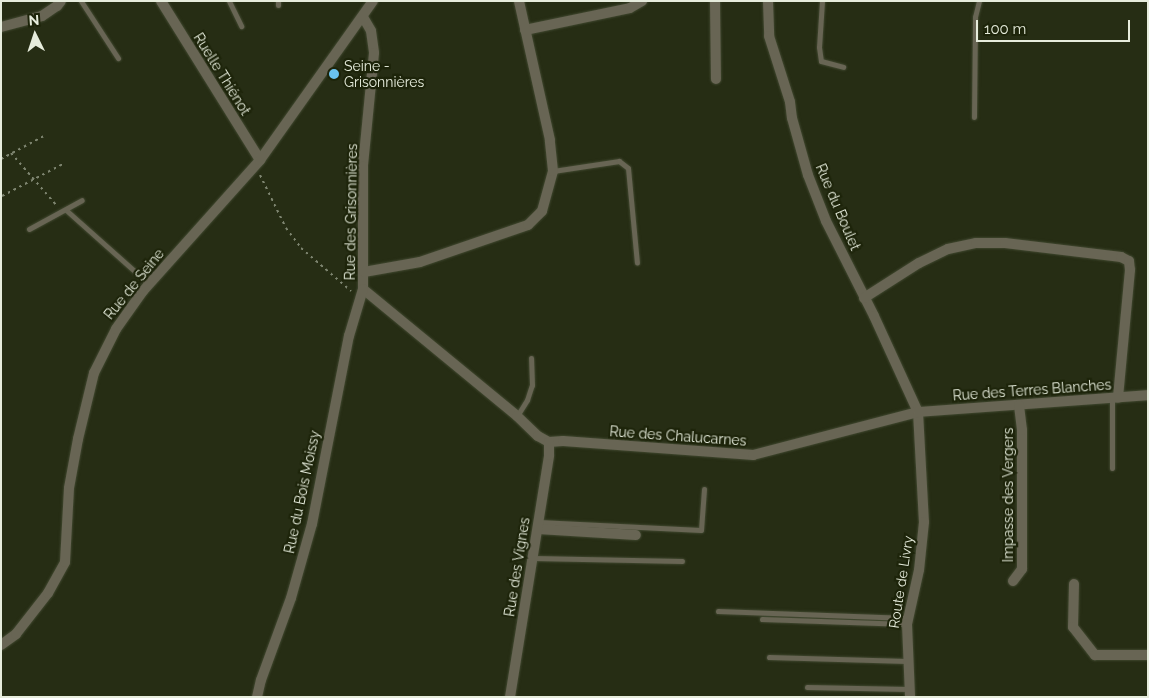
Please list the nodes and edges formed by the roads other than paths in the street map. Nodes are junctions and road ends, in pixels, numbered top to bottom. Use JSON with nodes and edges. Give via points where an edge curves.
{"nodes":[{"id":1,"x":61,"y":1,"type":"edge"},
{"id":2,"x":81,"y":1,"type":"edge"},
{"id":3,"x":161,"y":1,"type":"edge"},
{"id":4,"x":229,"y":1,"type":"edge"},
{"id":5,"x":519,"y":1,"type":"edge"},
{"id":6,"x":642,"y":1,"type":"edge"},
{"id":7,"x":715,"y":1,"type":"edge"},
{"id":8,"x":768,"y":1,"type":"edge"},
{"id":9,"x":822,"y":1,"type":"edge"},
{"id":10,"x":980,"y":1,"type":"edge"},
{"id":11,"x":370,"y":3,"type":"edge"},
{"id":12,"x":363,"y":17,"type":"junction"},
{"id":13,"x":241,"y":26,"type":"dead end"},
{"id":14,"x":1,"y":27,"type":"edge"},
{"id":15,"x":526,"y":30,"type":"junction"},
{"id":16,"x":118,"y":58,"type":"dead end"},
{"id":17,"x":843,"y":67,"type":"dead end"},
{"id":18,"x":716,"y":79,"type":"dead end"},
{"id":19,"x":974,"y":117,"type":"dead end"},
{"id":20,"x":257,"y":164,"type":"junction"},
{"id":21,"x":553,"y":171,"type":"junction"},
{"id":22,"x":82,"y":200,"type":"dead end"},
{"id":23,"x":66,"y":210,"type":"junction"},
{"id":24,"x":29,"y":229,"type":"dead end"},
{"id":25,"x":637,"y":264,"type":"dead end"},
{"id":26,"x":364,"y":272,"type":"junction"},
{"id":27,"x":150,"y":284,"type":"junction"},
{"id":28,"x":362,"y":294,"type":"junction"},
{"id":29,"x":864,"y":298,"type":"junction"},
{"id":30,"x":531,"y":358,"type":"dead end"},
{"id":31,"x":1148,"y":395,"type":"edge"},
{"id":32,"x":1115,"y":398,"type":"junction"},
{"id":33,"x":1019,"y":405,"type":"junction"},
{"id":34,"x":918,"y":412,"type":"junction"},
{"id":35,"x":517,"y":416,"type":"junction"},
{"id":36,"x":549,"y":442,"type":"junction"},
{"id":37,"x":1112,"y":468,"type":"dead end"},
{"id":38,"x":704,"y":489,"type":"dead end"},
{"id":39,"x":538,"y":526,"type":"junction"},
{"id":40,"x":636,"y":535,"type":"dead end"},
{"id":41,"x":533,"y":558,"type":"junction"},
{"id":42,"x":682,"y":561,"type":"dead end"},
{"id":43,"x":1013,"y":581,"type":"dead end"},
{"id":44,"x":1074,"y":584,"type":"dead end"},
{"id":45,"x":718,"y":611,"type":"dead end"},
{"id":46,"x":762,"y":619,"type":"dead end"},
{"id":47,"x":908,"y":621,"type":"junction"},
{"id":48,"x":1,"y":645,"type":"edge"},
{"id":49,"x":1148,"y":655,"type":"edge"},
{"id":50,"x":768,"y":657,"type":"dead end"},
{"id":51,"x":906,"y":661,"type":"junction"},
{"id":52,"x":807,"y":687,"type":"dead end"},
{"id":53,"x":909,"y":693,"type":"edge"},
{"id":54,"x":257,"y":697,"type":"edge"},
{"id":55,"x":510,"y":697,"type":"edge"}],
"edges":[{"from":1,"to":14,"type":"street","via":[[42,16]]},
{"from":2,"to":16,"type":"lane"},
{"from":3,"to":20,"type":"street","name":"Ruelle Thiénot"},
{"from":4,"to":13,"type":"lane"},
{"from":5,"to":15,"type":"street"},
{"from":6,"to":15,"type":"street","via":[[630,8]]},
{"from":7,"to":18,"type":"street"},
{"from":8,"to":29,"type":"street","name":"Rue du Boulet","via":[[769,36],[808,175],[826,221]]},
{"from":9,"to":17,"type":"lane","via":[[821,62]]},
{"from":10,"to":19,"type":"lane","via":[[975,17]]},
{"from":11,"to":12,"type":"street","name":"Rue de Seine"},
{"from":12,"to":20,"type":"street","name":"Rue de Seine"},
{"from":12,"to":26,"type":"street","name":"Rue des Grisonnières","via":[[371,31],[374,53],[363,166]]},
{"from":15,"to":21,"type":"street","via":[[550,140]]},
{"from":20,"to":27,"type":"street","name":"Rue de Seine"},
{"from":21,"to":25,"type":"lane","via":[[619,161],[628,168]]},
{"from":21,"to":26,"type":"street","via":[[542,211],[528,225],[420,262]]},
{"from":22,"to":23,"type":"lane"},
{"from":23,"to":24,"type":"lane"},
{"from":23,"to":27,"type":"lane"},
{"from":26,"to":28,"type":"street","name":"Rue des Grisonnières"},
{"from":27,"to":48,"type":"street","name":"Rue de Seine","via":[[116,328],[94,372],[69,488],[65,562],[48,593],[16,634]]},
{"from":28,"to":35,"type":"street","name":"Rue des Grisonnières"},
{"from":28,"to":54,"type":"street","name":"Rue du Bois Moissy","via":[[349,336],[312,524]]},
{"from":29,"to":32,"type":"street","via":[[919,263],[948,250],[976,243],[1005,243],[1121,257],[1129,261],[1130,270]]},
{"from":29,"to":34,"type":"street","name":"Rue du Boulet"},
{"from":30,"to":35,"type":"lane","via":[[532,385]]},
{"from":31,"to":32,"type":"street","name":"Rue des Terres Blanches"},
{"from":32,"to":33,"type":"street","name":"Rue des Terres Blanches"},
{"from":32,"to":37,"type":"lane"},
{"from":33,"to":34,"type":"street","name":"Rue des Terres Blanches"},
{"from":33,"to":43,"type":"street","name":"Impasse des Vergers","via":[[1022,430],[1022,569]]},
{"from":34,"to":36,"type":"street","name":"Rue des Chalucarnes","via":[[753,455],[563,440]]},
{"from":34,"to":47,"type":"street","name":"Route de Livry","via":[[924,522],[919,570]]},
{"from":35,"to":36,"type":"street","name":"Rue des Grisonnières"},
{"from":36,"to":39,"type":"street","name":"Rue des Vignes"},
{"from":38,"to":39,"type":"lane","via":[[701,530]]},
{"from":39,"to":40,"type":"street"},
{"from":39,"to":41,"type":"street","name":"Rue des Vignes"},
{"from":41,"to":42,"type":"lane"},
{"from":41,"to":55,"type":"street","name":"Rue des Vignes"},
{"from":44,"to":49,"type":"street","via":[[1073,627],[1095,655]]},
{"from":45,"to":47,"type":"lane"},
{"from":46,"to":47,"type":"lane"},
{"from":47,"to":51,"type":"street","name":"Route de Livry"},
{"from":50,"to":51,"type":"lane"},
{"from":51,"to":53,"type":"street","name":"Route de Livry"},
{"from":52,"to":53,"type":"lane"}]}
